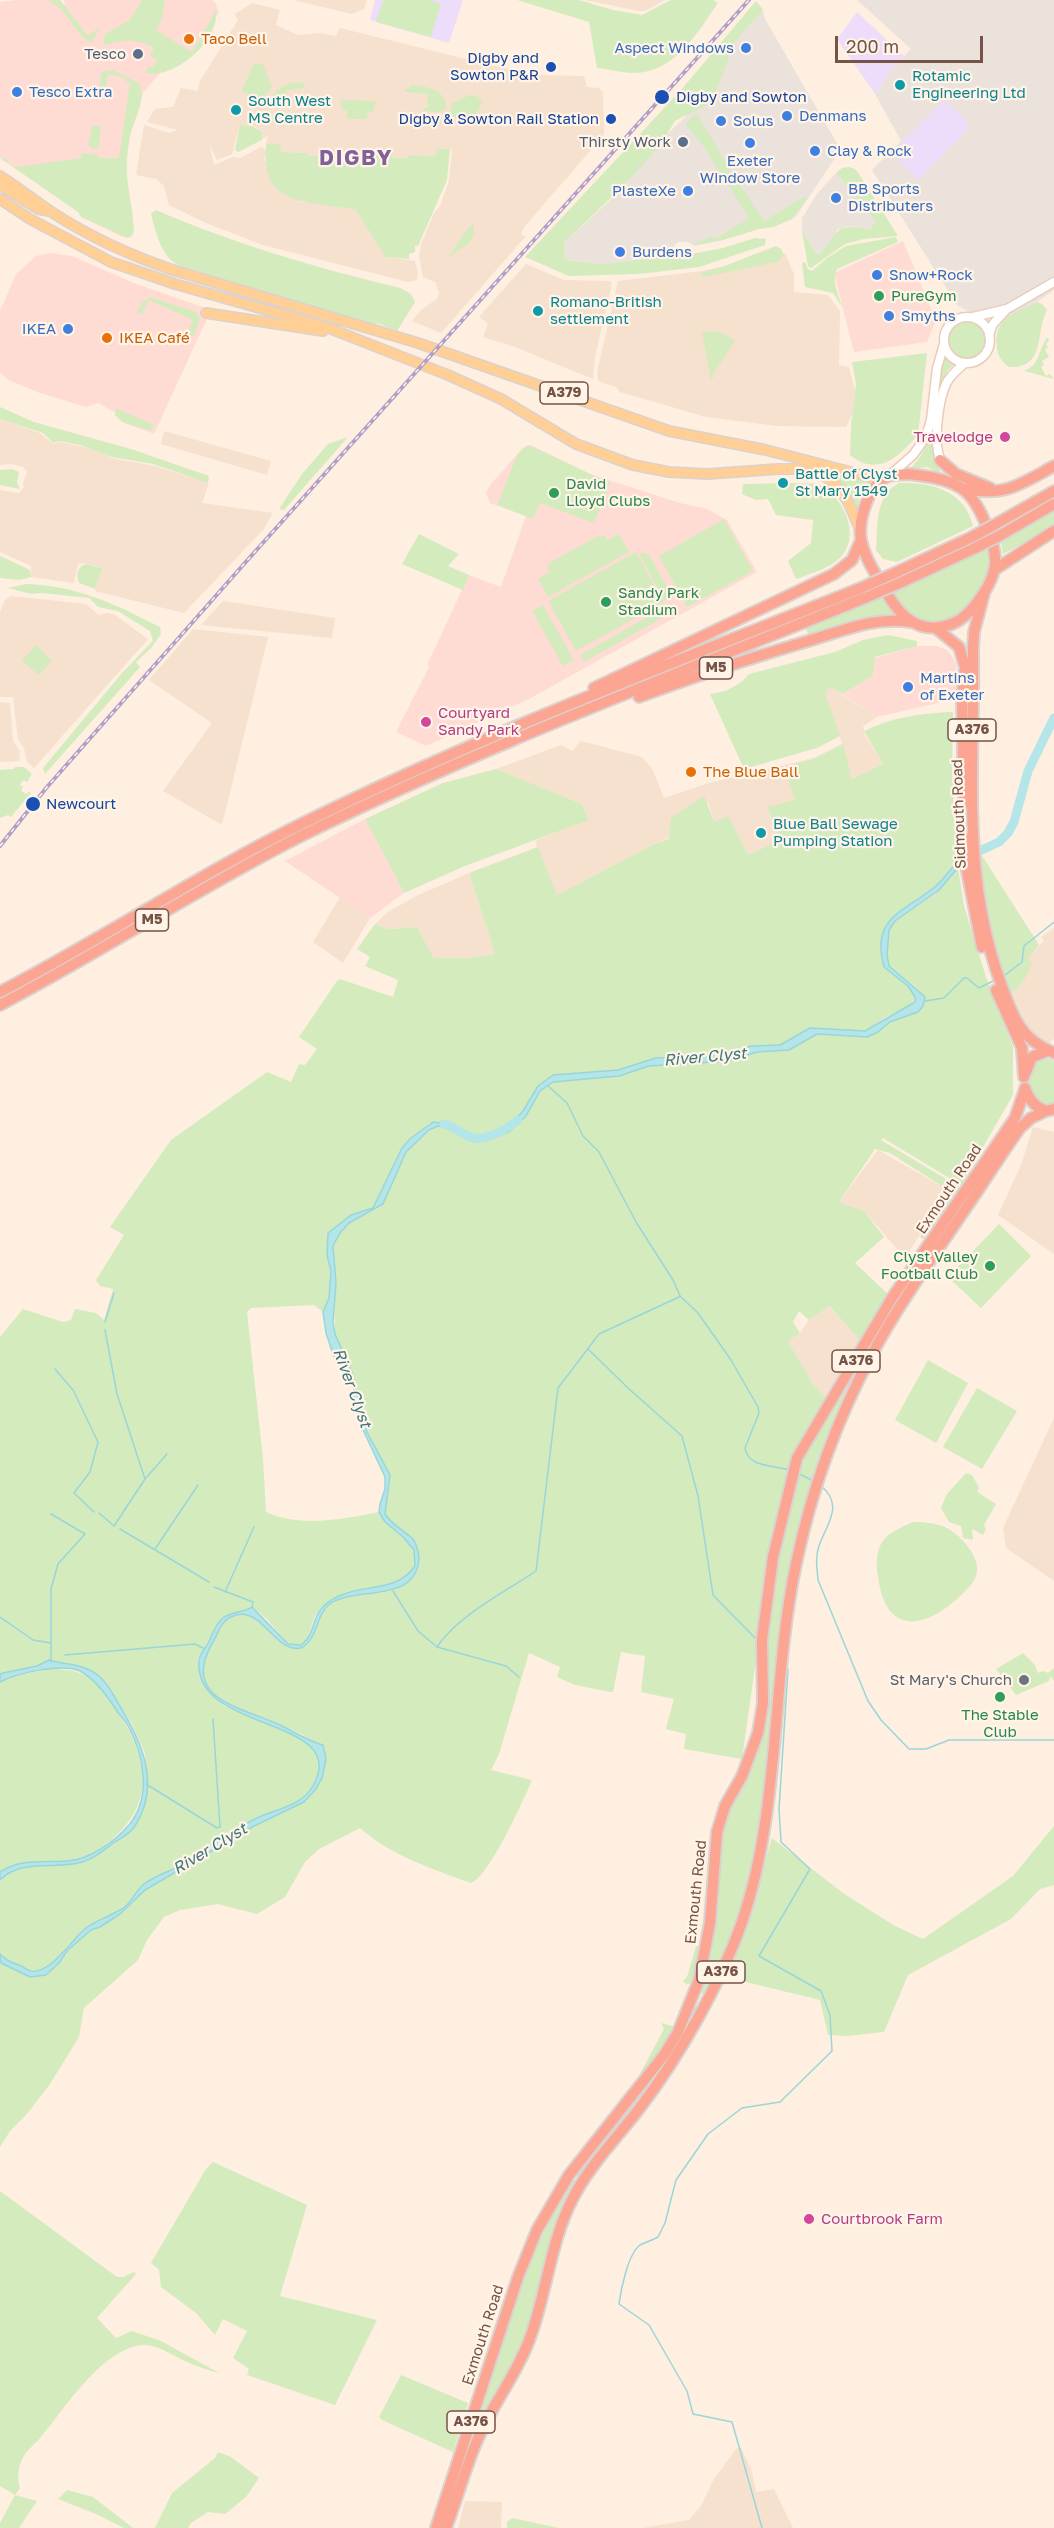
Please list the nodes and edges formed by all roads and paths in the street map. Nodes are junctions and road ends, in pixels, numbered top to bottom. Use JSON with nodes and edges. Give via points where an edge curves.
{"nodes":[{"id":1,"x":0,"y":176,"type":"edge"},
{"id":2,"x":0,"y":185,"type":"edge"},
{"id":3,"x":0,"y":199,"type":"edge"},
{"id":4,"x":52,"y":212,"type":"junction"},
{"id":5,"x":1054,"y":282,"type":"edge"},
{"id":6,"x":1007,"y":309,"type":"junction"},
{"id":7,"x":206,"y":313,"type":"dead end"},
{"id":8,"x":972,"y":317,"type":"junction"},
{"id":9,"x":989,"y":335,"type":"junction"},
{"id":10,"x":349,"y":337,"type":"junction"},
{"id":11,"x":944,"y":344,"type":"junction"},
{"id":12,"x":965,"y":363,"type":"junction"},
{"id":13,"x":940,"y":460,"type":"junction"},
{"id":14,"x":1054,"y":466,"type":"edge"},
{"id":15,"x":888,"y":477,"type":"junction"},
{"id":16,"x":961,"y":488,"type":"junction"},
{"id":17,"x":1008,"y":489,"type":"junction"},
{"id":18,"x":1054,"y":491,"type":"edge"},
{"id":19,"x":1054,"y":504,"type":"edge"},
{"id":20,"x":997,"y":530,"type":"junction"},
{"id":21,"x":1054,"y":531,"type":"edge"},
{"id":22,"x":861,"y":536,"type":"junction"},
{"id":23,"x":994,"y":570,"type":"junction"},
{"id":24,"x":899,"y":577,"type":"junction"},
{"id":25,"x":864,"y":592,"type":"junction"},
{"id":26,"x":984,"y":594,"type":"junction"},
{"id":27,"x":912,"y":622,"type":"junction"},
{"id":28,"x":937,"y":629,"type":"junction"},
{"id":29,"x":516,"y":726,"type":"junction"},
{"id":30,"x":525,"y":736,"type":"junction"},
{"id":31,"x":968,"y":843,"type":"junction"},
{"id":32,"x":997,"y":983,"type":"junction"},
{"id":33,"x":0,"y":992,"type":"edge"},
{"id":34,"x":0,"y":1005,"type":"edge"},
{"id":35,"x":1050,"y":1052,"type":"edge"},
{"id":36,"x":1024,"y":1077,"type":"junction"},
{"id":37,"x":1025,"y":1089,"type":"junction"},
{"id":38,"x":1051,"y":1111,"type":"edge"},
{"id":39,"x":436,"y":2528,"type":"edge"},
{"id":40,"x":446,"y":2528,"type":"edge"}],
"edges":[{"from":1,"to":4,"type":"main road"},
{"from":2,"to":4,"type":"main road","number":"A379","via":[[38,209]]},
{"from":3,"to":10,"type":"main road","number":"A379","via":[[111,262],[296,317]]},
{"from":4,"to":15,"type":"main road","number":"A379","via":[[138,258],[418,343],[657,428],[775,452],[870,477]]},
{"from":5,"to":6,"type":"main road"},
{"from":6,"to":8,"type":"main road"},
{"from":6,"to":9,"type":"main road"},
{"from":7,"to":10,"type":"main road","number":"A379"},
{"from":8,"to":9,"type":"main road","via":[[983,324]]},
{"from":8,"to":11,"type":"main road","via":[[952,322]]},
{"from":9,"to":12,"type":"main road","via":[[986,353]]},
{"from":10,"to":22,"type":"main road","number":"A379","via":[[448,375],[501,399],[576,444],[633,465],[708,474],[778,469],[816,472],[841,490]]},
{"from":11,"to":12,"type":"main road","via":[[952,357]]},
{"from":11,"to":15,"type":"main road","via":[[926,437],[914,456]]},
{"from":12,"to":13,"type":"main road","via":[[952,375],[944,391],[936,440]]},
{"from":13,"to":16,"type":"main road"},
{"from":13,"to":17,"type":"highway","via":[[956,474],[984,488]]},
{"from":14,"to":17,"type":"highway"},
{"from":15,"to":16,"type":"highway","via":[[922,476]]},
{"from":15,"to":22,"type":"highway","via":[[865,507]]},
{"from":16,"to":17,"type":"highway","via":[[992,493]]},
{"from":16,"to":23,"type":"highway","via":[[984,521]]},
{"from":18,"to":20,"type":"highway","number":"M5"},
{"from":19,"to":20,"type":"highway","number":"M5"},
{"from":20,"to":24,"type":"highway","number":"M5","bridge":true,"via":[[972,537]]},
{"from":20,"to":24,"type":"highway","number":"M5","bridge":true,"via":[[975,548]]},
{"from":21,"to":23,"type":"highway"},
{"from":22,"to":27,"type":"highway","via":[[868,560],[887,593]]},
{"from":22,"to":29,"type":"highway","number":"M5","via":[[852,560],[834,574]]},
{"from":23,"to":26,"type":"highway"},
{"from":24,"to":25,"type":"highway","number":"M5","bridge":true},
{"from":25,"to":29,"type":"highway","number":"M5"},
{"from":25,"to":30,"type":"highway","number":"M5"},
{"from":26,"to":28,"type":"highway","via":[[962,619]]},
{"from":26,"to":31,"type":"highway","name":"Sidmouth Road","number":"A376","via":[[974,640]]},
{"from":27,"to":28,"type":"highway"},
{"from":27,"to":30,"type":"highway","number":"M5","via":[[883,620],[852,626],[699,674],[580,720]]},
{"from":28,"to":31,"type":"highway","name":"Sidmouth Road","number":"A376","via":[[959,647],[965,667],[962,717]]},
{"from":29,"to":33,"type":"highway","number":"M5","via":[[299,825]]},
{"from":30,"to":34,"type":"highway","number":"M5","via":[[423,778],[285,844]]},
{"from":31,"to":32,"type":"highway","name":"Sidmouth Road","number":"A376","via":[[978,932]]},
{"from":32,"to":35,"type":"highway","name":"Sidmouth Road","number":"A376","via":[[1022,1030],[1033,1043]]},
{"from":32,"to":36,"type":"highway","name":"Sidmouth Road","number":"A376","via":[[1022,1048]]},
{"from":35,"to":36,"type":"highway","number":"A376","via":[[1032,1058]]},
{"from":36,"to":37,"type":"highway","number":"A376"},
{"from":37,"to":38,"type":"highway","number":"A376","via":[[1031,1102]]},
{"from":37,"to":39,"type":"highway","name":"Exmouth Road","number":"A376","via":[[1015,1118],[892,1298],[793,1472],[773,1557],[762,1639],[763,1703],[758,1733],[717,1832],[710,1923],[699,1980],[683,2022],[664,2055],[569,2175],[537,2230]]},
{"from":38,"to":40,"type":"highway","name":"Exmouth Road","number":"A376","via":[[1031,1118],[1020,1128],[897,1310],[854,1391],[819,1477],[801,1544],[783,1649],[765,1827],[742,1921],[720,1976],[654,2089],[602,2153],[573,2199],[560,2227],[525,2350],[479,2435]]}]}
